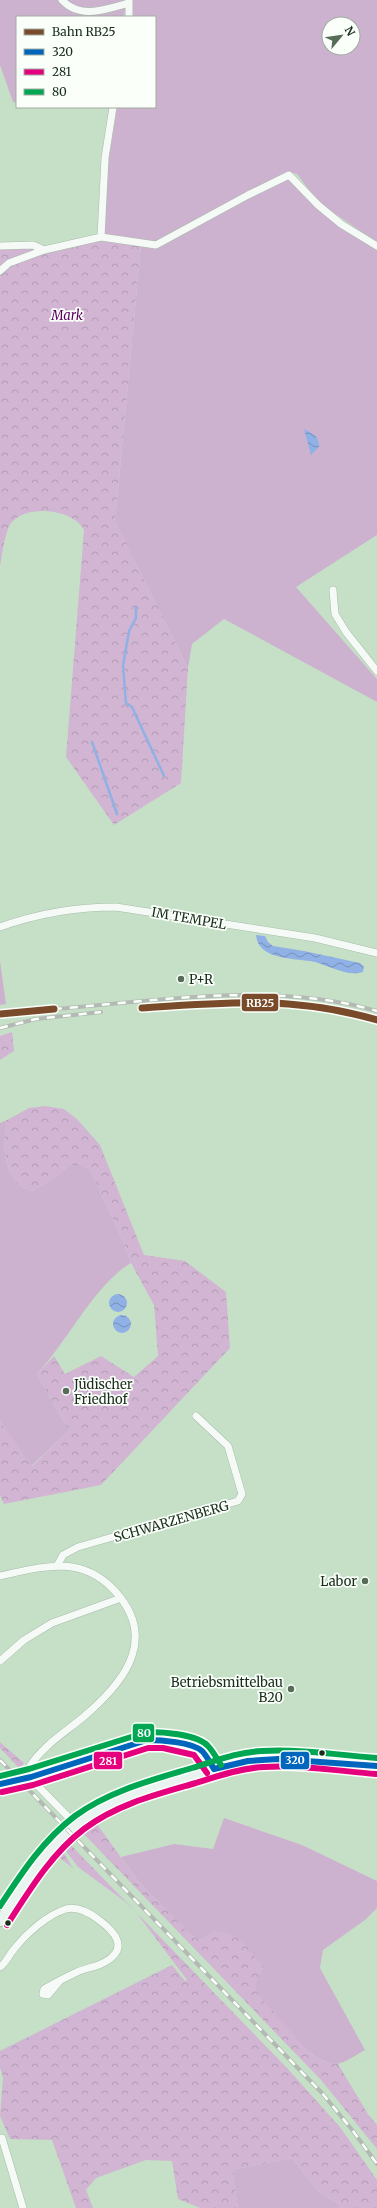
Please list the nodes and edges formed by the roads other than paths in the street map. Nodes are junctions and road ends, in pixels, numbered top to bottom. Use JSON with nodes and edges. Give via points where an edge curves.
{"nodes":[{"id":1,"x":62,"y":0,"type":"edge"},
{"id":2,"x":129,"y":2,"type":"edge"},
{"id":3,"x":129,"y":16,"type":"edge"},
{"id":4,"x":113,"y":108,"type":"edge"},
{"id":5,"x":101,"y":237,"type":"junction"},
{"id":6,"x":0,"y":246,"type":"edge"},
{"id":7,"x":377,"y":246,"type":"edge"},
{"id":8,"x":44,"y":250,"type":"junction"},
{"id":9,"x":0,"y":271,"type":"edge"},
{"id":10,"x":333,"y":590,"type":"dead end"},
{"id":11,"x":377,"y":671,"type":"edge"},
{"id":12,"x":0,"y":926,"type":"edge"},
{"id":13,"x":377,"y":953,"type":"edge"},
{"id":14,"x":196,"y":1416,"type":"dead end"},
{"id":15,"x":58,"y":1564,"type":"junction"},
{"id":16,"x":0,"y":1576,"type":"edge"},
{"id":17,"x":121,"y":1598,"type":"junction"},
{"id":18,"x":0,"y":1661,"type":"edge"},
{"id":19,"x":377,"y":1766,"type":"edge"},
{"id":20,"x":214,"y":1769,"type":"junction"},
{"id":21,"x":31,"y":1777,"type":"junction"},
{"id":22,"x":0,"y":1784,"type":"edge"},
{"id":23,"x":76,"y":1825,"type":"junction"},
{"id":24,"x":0,"y":1921,"type":"edge"},
{"id":25,"x":0,"y":1967,"type":"edge"},
{"id":26,"x":58,"y":1982,"type":"dead end"},
{"id":27,"x":2,"y":2138,"type":"dead end"},
{"id":28,"x":22,"y":2208,"type":"edge"}],
"edges":[{"from":1,"to":2,"type":"street","via":[[70,7],[83,12]]},
{"from":2,"to":3,"type":"street"},
{"from":4,"to":5,"type":"street","via":[[105,158]]},
{"from":5,"to":7,"type":"street","via":[[156,245],[289,175],[340,224]]},
{"from":5,"to":8,"type":"street"},
{"from":6,"to":8,"type":"street","via":[[33,245]]},
{"from":8,"to":9,"type":"street","via":[[9,263]]},
{"from":10,"to":11,"type":"street","via":[[335,614]]},
{"from":12,"to":13,"type":"street","name":"IM TEMPEL","via":[[66,909],[116,907],[315,938]]},
{"from":14,"to":15,"type":"street","name":"SCHWARZENBERG","via":[[225,1442],[230,1450],[242,1494],[238,1501],[78,1547],[63,1555]]},
{"from":15,"to":16,"type":"street"},
{"from":15,"to":17,"type":"street","via":[[93,1574],[109,1585]]},
{"from":17,"to":18,"type":"street","via":[[52,1623],[24,1640]]},
{"from":17,"to":21,"type":"street","via":[[132,1618],[135,1631],[136,1644],[130,1663],[101,1701],[33,1760],[30,1766]]},
{"from":19,"to":20,"type":"main road","via":[[278,1759],[248,1761]]},
{"from":20,"to":21,"type":"street","via":[[198,1748],[155,1739]]},
{"from":20,"to":23,"type":"main road","via":[[118,1799]]},
{"from":21,"to":22,"type":"street"},
{"from":21,"to":23,"type":"street"},
{"from":23,"to":24,"type":"main road","via":[[45,1857]]},
{"from":25,"to":26,"type":"street","via":[[15,1947],[36,1927],[60,1911],[77,1909],[112,1929],[117,1937],[118,1947],[111,1958]]},
{"from":27,"to":28,"type":"street"}]}
